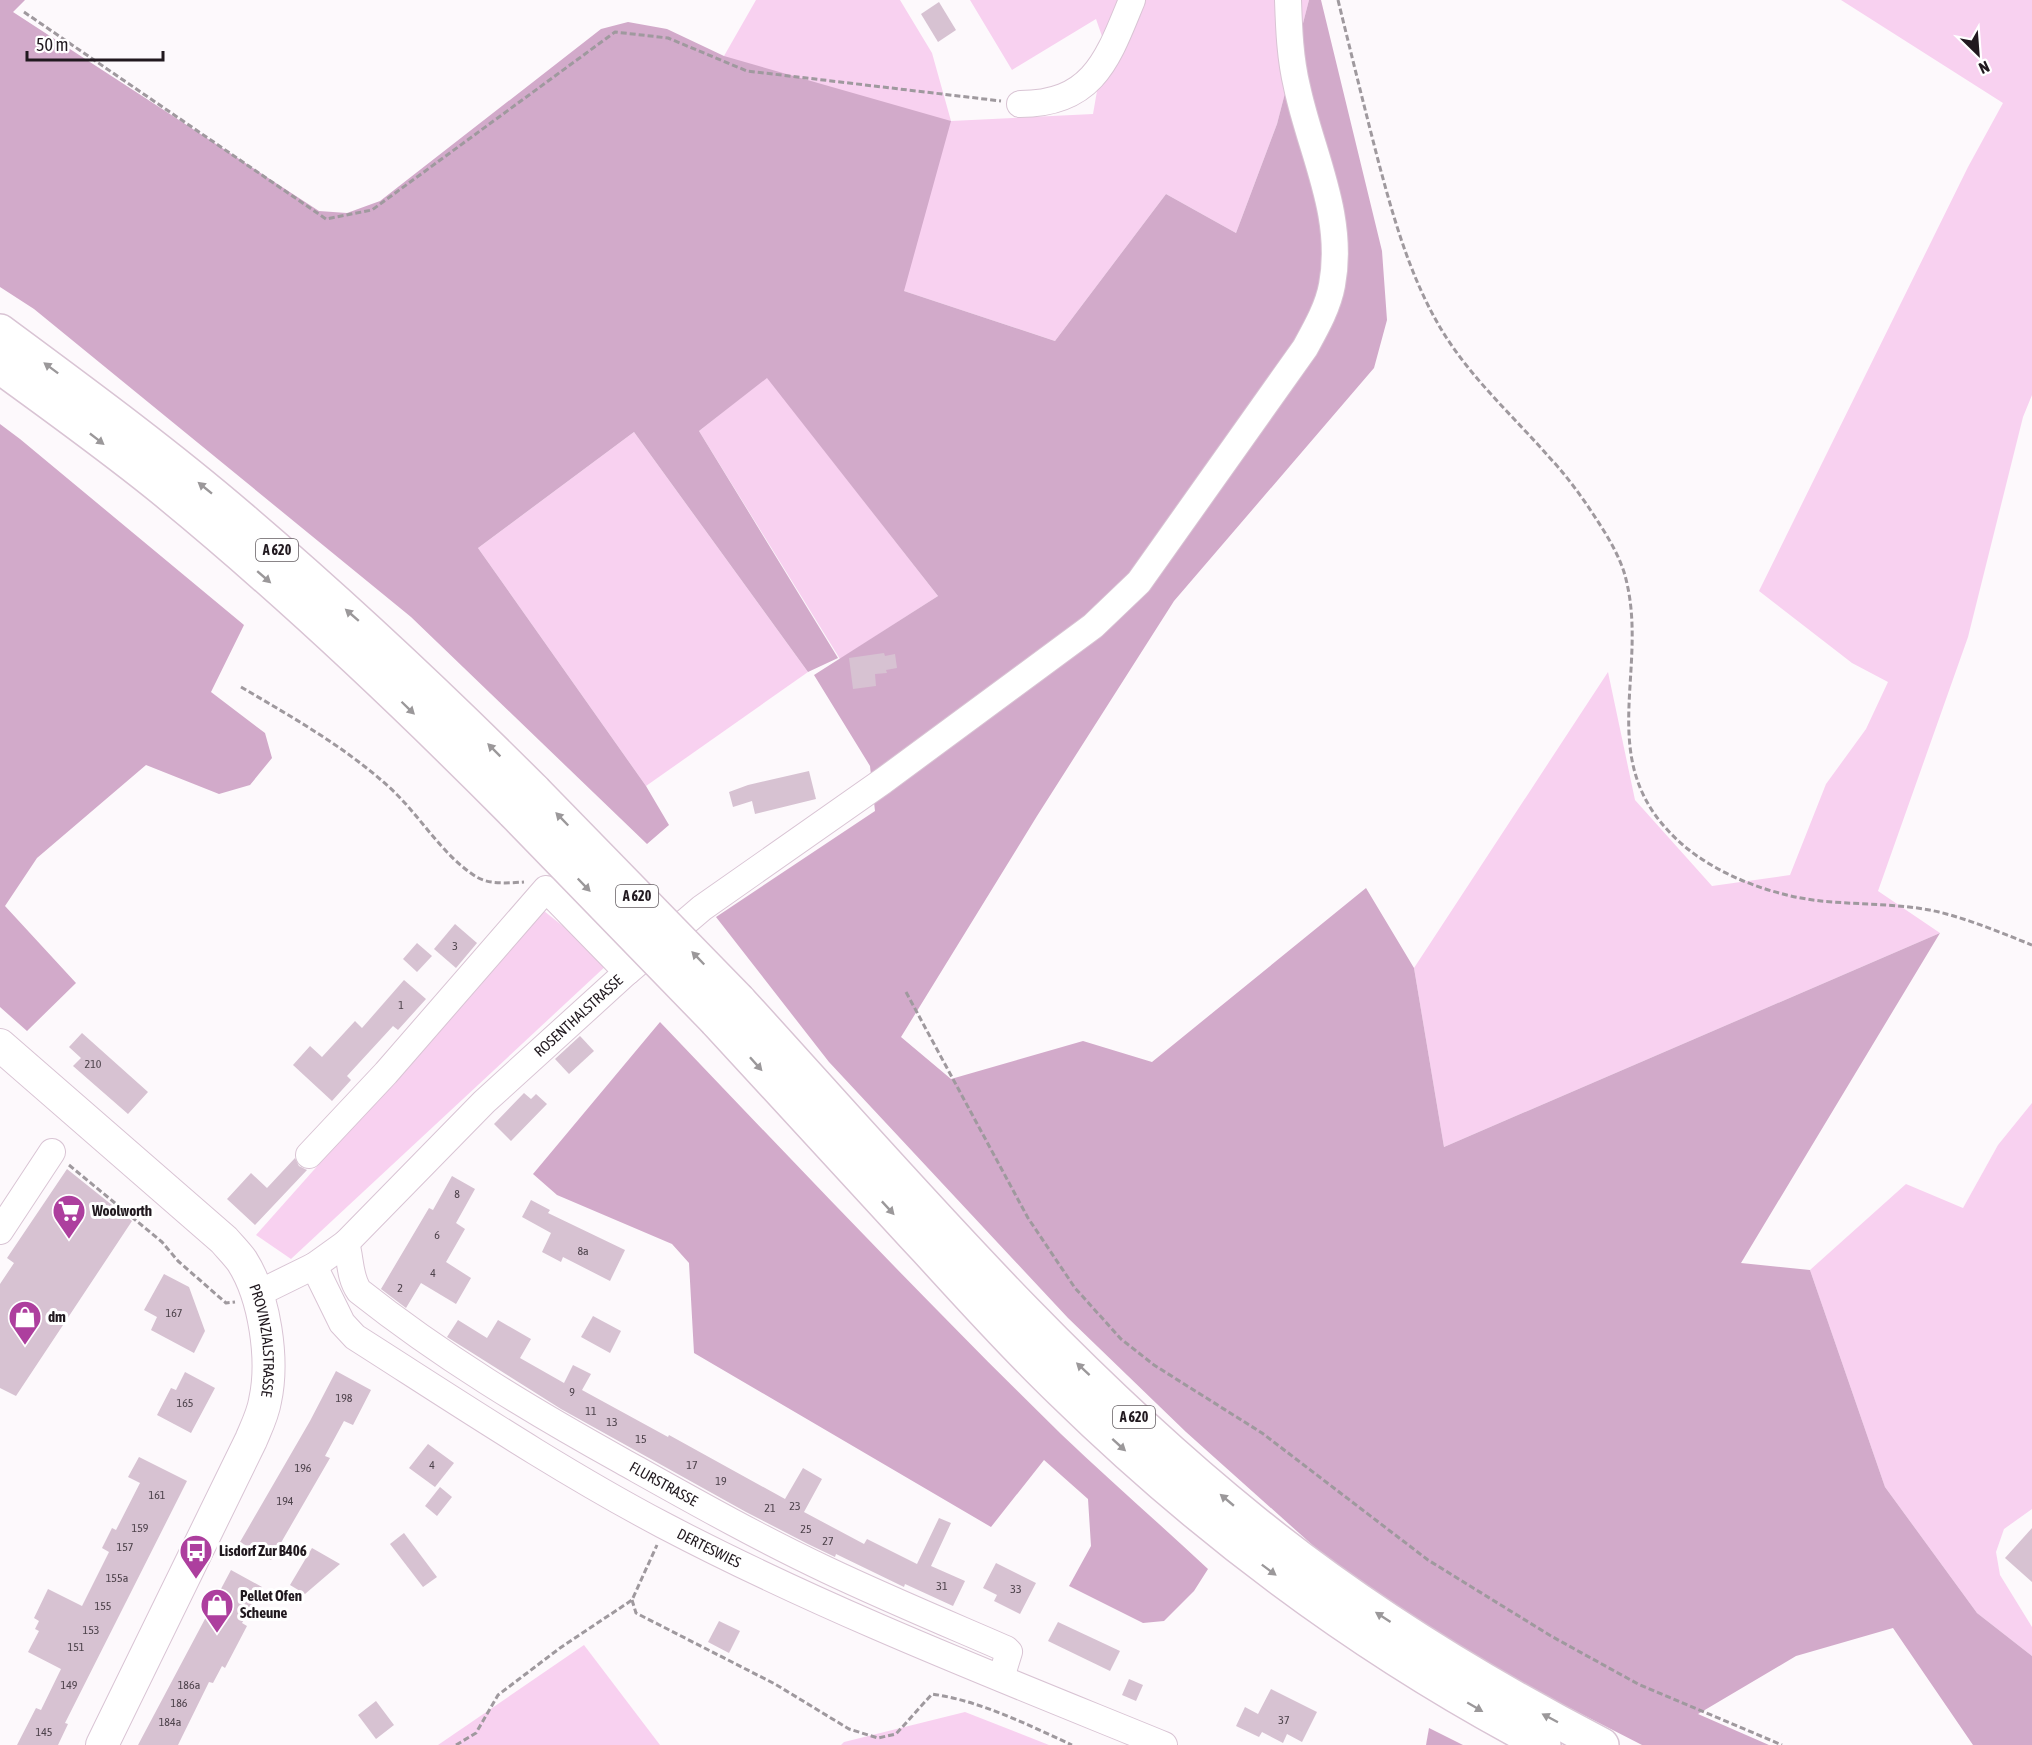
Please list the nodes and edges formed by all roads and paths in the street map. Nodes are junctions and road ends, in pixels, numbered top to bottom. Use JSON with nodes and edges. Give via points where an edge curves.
{"nodes":[{"id":1,"x":1132,"y":0,"type":"edge"},
{"id":2,"x":1288,"y":0,"type":"edge"},
{"id":3,"x":1338,"y":0,"type":"edge"},
{"id":4,"x":24,"y":12,"type":"dead end"},
{"id":5,"x":1020,"y":104,"type":"joint"},
{"id":6,"x":0,"y":331,"type":"edge"},
{"id":7,"x":0,"y":367,"type":"edge"},
{"id":8,"x":241,"y":687,"type":"dead end"},
{"id":9,"x":524,"y":802,"type":"junction"},
{"id":10,"x":546,"y":889,"type":"junction"},
{"id":11,"x":2032,"y":945,"type":"edge"},
{"id":12,"x":627,"y":972,"type":"junction"},
{"id":13,"x":906,"y":992,"type":"dead end"},
{"id":14,"x":727,"y":1010,"type":"junction"},
{"id":15,"x":0,"y":1045,"type":"edge"},
{"id":16,"x":52,"y":1152,"type":"joint"},
{"id":17,"x":309,"y":1155,"type":"dead end"},
{"id":18,"x":2,"y":1225,"type":"edge"},
{"id":19,"x":346,"y":1243,"type":"junction"},
{"id":20,"x":314,"y":1266,"type":"junction"},
{"id":21,"x":256,"y":1294,"type":"junction"},
{"id":22,"x":661,"y":1524,"type":"junction"},
{"id":23,"x":632,"y":1600,"type":"junction"},
{"id":24,"x":1001,"y":1678,"type":"junction"},
{"id":25,"x":102,"y":1745,"type":"edge"},
{"id":26,"x":456,"y":1745,"type":"edge"},
{"id":27,"x":1072,"y":1745,"type":"edge"},
{"id":28,"x":1164,"y":1745,"type":"edge"},
{"id":29,"x":1544,"y":1745,"type":"edge"},
{"id":30,"x":1602,"y":1745,"type":"edge"},
{"id":31,"x":1782,"y":1745,"type":"edge"}],
"edges":[{"from":1,"to":5,"type":"street","via":[[1097,73],[1077,90],[1055,100]]},
{"from":2,"to":12,"type":"street","via":[[1289,44],[1297,88],[1326,184],[1335,243],[1332,285],[1322,316],[1293,365],[1139,582],[1093,626],[884,781],[702,909]]},
{"from":3,"to":11,"type":"path","via":[[1392,212],[1420,288],[1446,337],[1476,378],[1551,458],[1583,500],[1608,535],[1623,571],[1630,602],[1632,646],[1628,726],[1631,761],[1643,794],[1658,819],[1709,864],[1784,896],[1938,912]]},
{"from":4,"to":5,"type":"path","via":[[326,219],[372,210],[615,32],[668,38],[747,70]]},
{"from":9,"to":6,"type":"highway","number":"A 620","one_way":true,"via":[[462,718],[366,628],[240,517]]},
{"from":7,"to":9,"type":"highway","number":"A 620","one_way":true,"via":[[160,487]]},
{"from":8,"to":10,"type":"path","via":[[347,754],[390,788],[453,858],[477,878],[525,882]]},
{"from":9,"to":14,"type":"highway","number":"A 620","bridge":true},
{"from":10,"to":12,"type":"street","name":"ROSENTHALSTRASSE"},
{"from":10,"to":17,"type":"street"},
{"from":12,"to":19,"type":"street","name":"ROSENTHALSTRASSE","via":[[484,1102]]},
{"from":13,"to":31,"type":"path","via":[[1028,1218],[1075,1288],[1121,1339],[1154,1365],[1262,1433],[1428,1560],[1551,1636],[1638,1684]]},
{"from":14,"to":29,"type":"highway","number":"A 620","one_way":true,"via":[[984,1312],[1061,1391],[1188,1506],[1361,1637],[1424,1678]]},
{"from":30,"to":14,"type":"highway","number":"A 620","one_way":true,"via":[[1495,1688],[1371,1610],[1198,1476],[1076,1363],[903,1180]]},
{"from":15,"to":21,"type":"main road","name":"PROVINZIALSTRASSE","via":[[224,1240],[243,1263]]},
{"from":16,"to":18,"type":"street"},
{"from":16,"to":21,"type":"path","via":[[162,1242],[226,1303]]},
{"from":19,"to":20,"type":"street","name":"ROSENTHALSTRASSE"},
{"from":19,"to":24,"type":"street","name":"FLURSTRASSE","via":[[353,1283],[359,1291],[481,1379],[740,1526],[827,1570],[1006,1649],[1009,1652]]},
{"from":20,"to":21,"type":"street","name":"ROSENTHALSTRASSE"},
{"from":20,"to":22,"type":"street","name":"DERTESWIES","via":[[342,1323],[355,1337],[539,1454]]},
{"from":21,"to":25,"type":"main road","name":"PROVINZIALSTRASSE","via":[[266,1326],[269,1367],[265,1402],[252,1440]]},
{"from":22,"to":23,"type":"path","via":[[658,1542]]},
{"from":22,"to":24,"type":"street","name":"DERTESWIES","via":[[876,1627]]},
{"from":23,"to":26,"type":"path","via":[[498,1695],[476,1733]]},
{"from":23,"to":27,"type":"path","via":[[636,1613],[775,1684],[849,1729],[878,1738],[896,1734],[932,1694],[984,1707]]},
{"from":24,"to":28,"type":"street","name":"DERTESWIES"}]}
